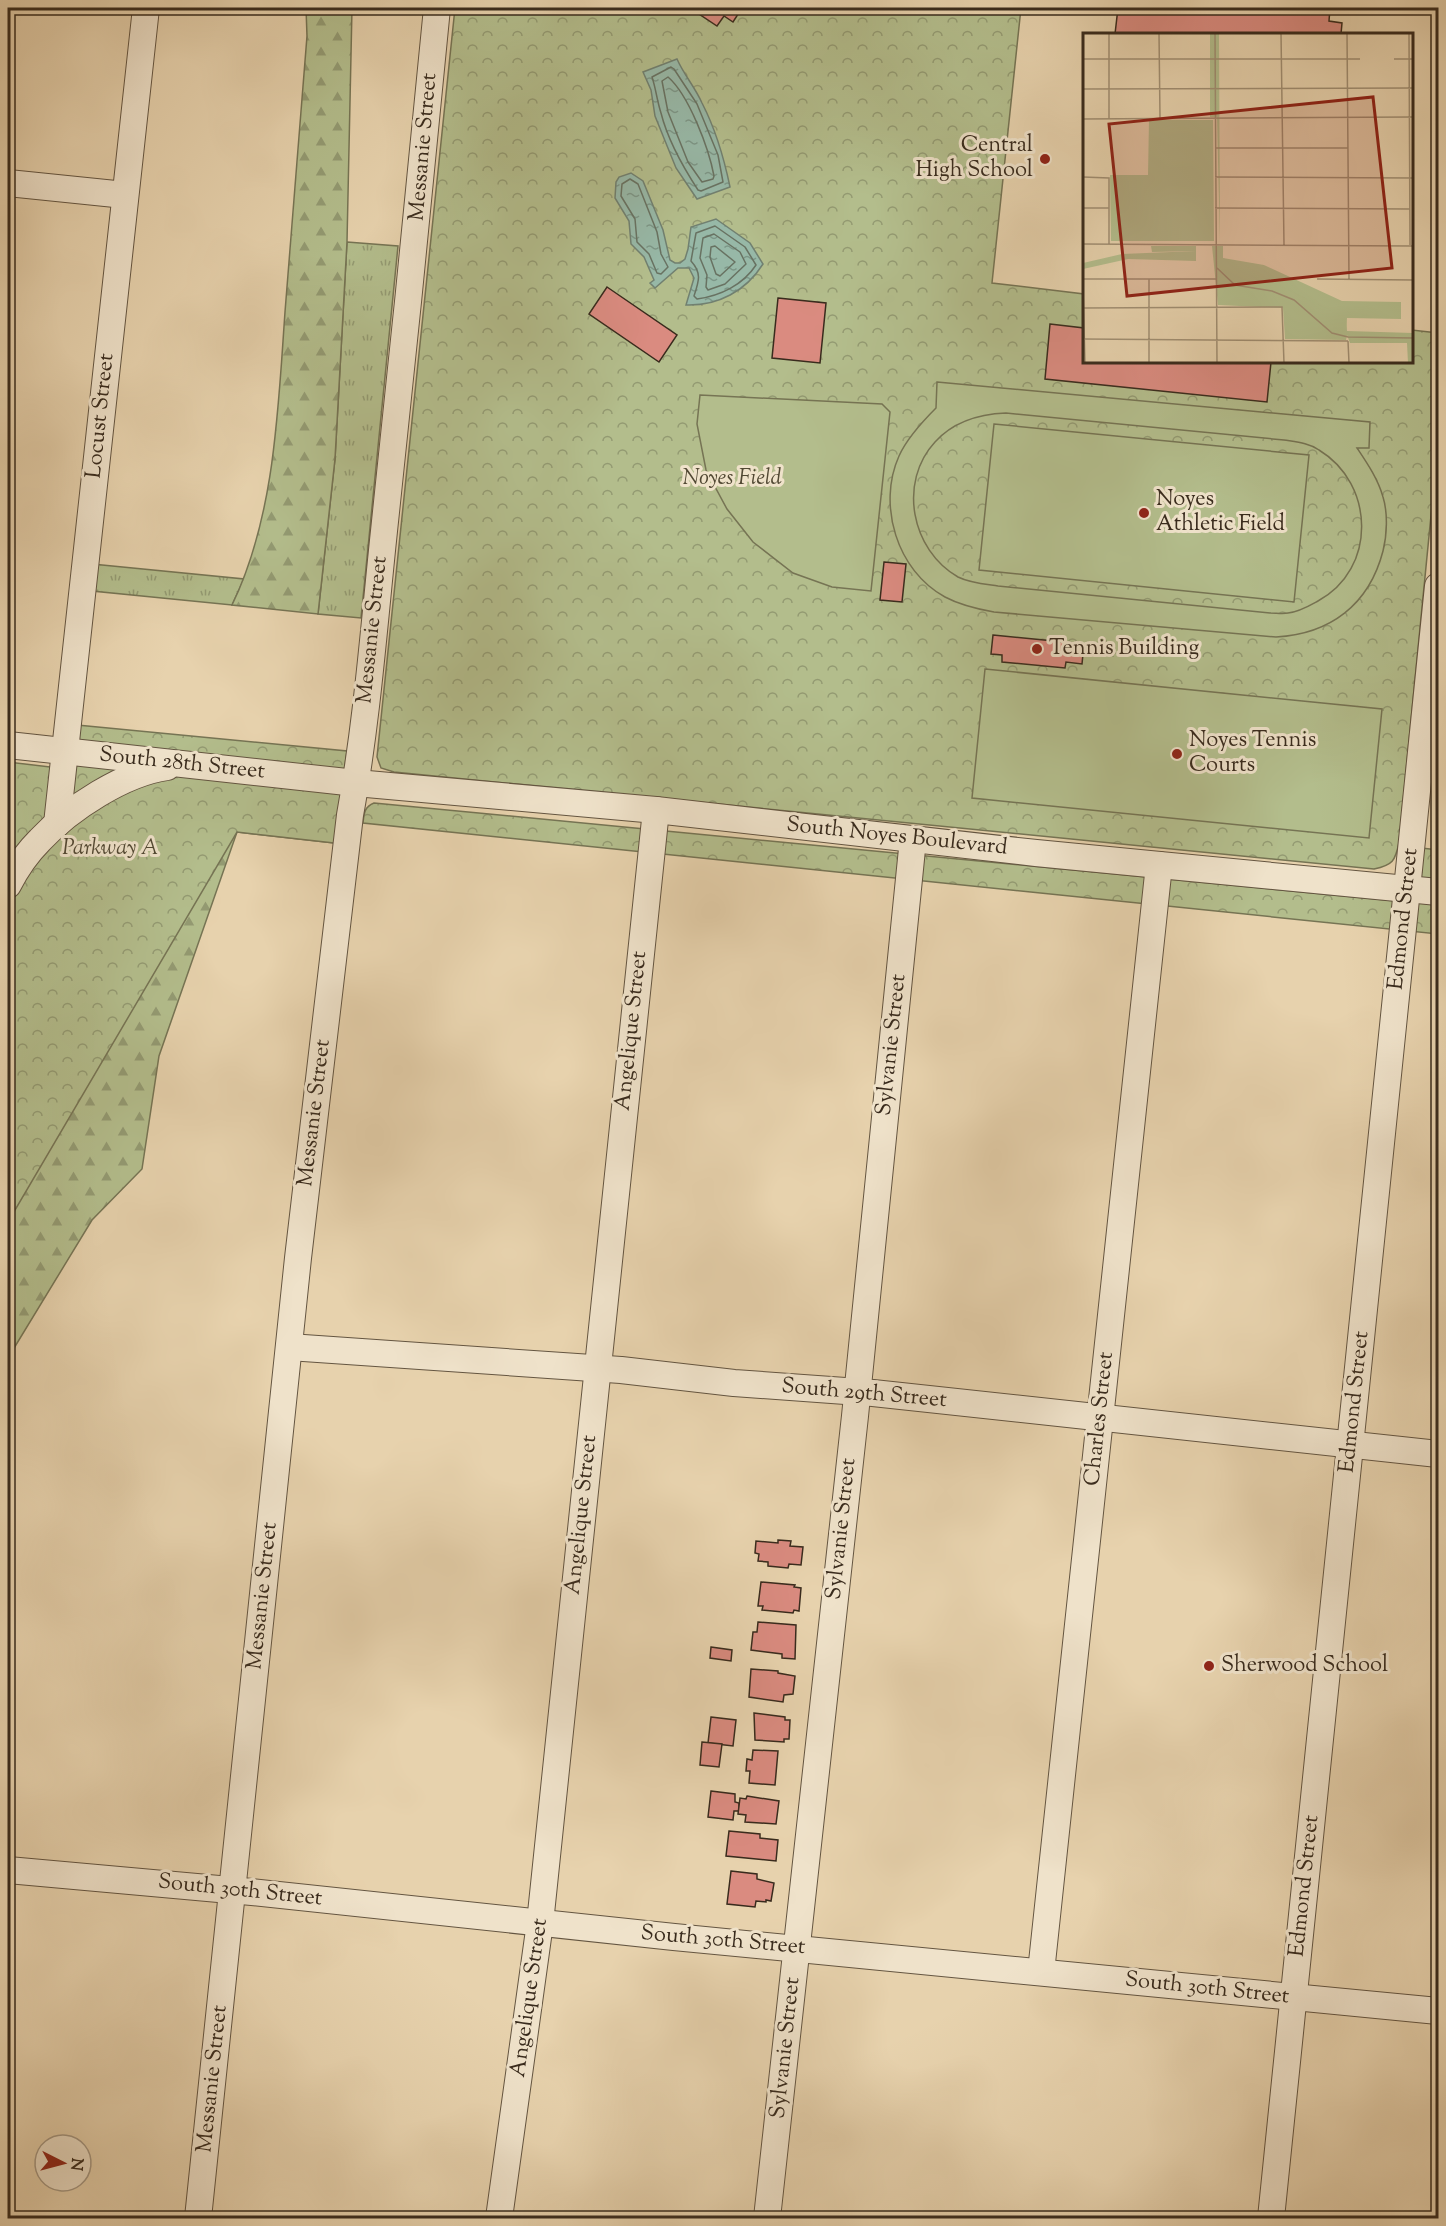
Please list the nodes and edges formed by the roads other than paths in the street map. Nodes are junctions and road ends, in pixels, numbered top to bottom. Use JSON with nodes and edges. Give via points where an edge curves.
{"nodes":[{"id":1,"x":146,"y":8,"type":"edge"},
{"id":2,"x":437,"y":8,"type":"edge"},
{"id":3,"x":8,"y":183,"type":"edge"},
{"id":4,"x":125,"y":195,"type":"junction"},
{"id":5,"x":1438,"y":586,"type":"edge"},
{"id":6,"x":8,"y":745,"type":"edge"},
{"id":7,"x":65,"y":751,"type":"junction"},
{"id":8,"x":188,"y":765,"type":"junction"},
{"id":9,"x":356,"y":783,"type":"junction"},
{"id":10,"x":656,"y":810,"type":"junction"},
{"id":11,"x":57,"y":824,"type":"junction"},
{"id":12,"x":913,"y":839,"type":"junction"},
{"id":13,"x":1159,"y":865,"type":"junction"},
{"id":14,"x":8,"y":885,"type":"edge"},
{"id":15,"x":1408,"y":888,"type":"junction"},
{"id":16,"x":1438,"y":892,"type":"edge"},
{"id":17,"x":289,"y":1347,"type":"junction"},
{"id":18,"x":597,"y":1368,"type":"junction"},
{"id":19,"x":857,"y":1392,"type":"junction"},
{"id":20,"x":1100,"y":1418,"type":"junction"},
{"id":21,"x":1351,"y":1444,"type":"junction"},
{"id":22,"x":1438,"y":1454,"type":"edge"},
{"id":23,"x":8,"y":1870,"type":"edge"},
{"id":24,"x":233,"y":1890,"type":"junction"},
{"id":25,"x":540,"y":1923,"type":"junction"},
{"id":26,"x":796,"y":1947,"type":"junction"},
{"id":27,"x":1041,"y":1972,"type":"junction"},
{"id":28,"x":1294,"y":1998,"type":"junction"},
{"id":29,"x":1438,"y":2011,"type":"edge"},
{"id":30,"x":198,"y":2218,"type":"edge"},
{"id":31,"x":499,"y":2218,"type":"edge"},
{"id":32,"x":767,"y":2218,"type":"edge"},
{"id":33,"x":1271,"y":2218,"type":"edge"}],
"edges":[{"from":1,"to":4,"type":"street","name":"Locust Street"},
{"from":2,"to":9,"type":"street","name":"Messanie Street","via":[[406,336]]},
{"from":3,"to":4,"type":"street"},
{"from":4,"to":7,"type":"street","name":"Locust Street"},
{"from":5,"to":15,"type":"street","name":"Edmond Street"},
{"from":6,"to":7,"type":"street","name":"South 28th Street"},
{"from":7,"to":8,"type":"street","name":"South 28th Street"},
{"from":7,"to":11,"type":"street","name":"Locust Street"},
{"from":8,"to":9,"type":"street","name":"South 28th Street"},
{"from":8,"to":11,"type":"street","via":[[149,770],[107,790]]},
{"from":9,"to":10,"type":"street","name":"South Noyes Boulevard"},
{"from":9,"to":17,"type":"street","name":"Messanie Street"},
{"from":10,"to":12,"type":"street","name":"South Noyes Boulevard"},
{"from":10,"to":18,"type":"street","name":"Angelique Street"},
{"from":11,"to":14,"type":"street","via":[[39,840]]},
{"from":12,"to":13,"type":"street","name":"South Noyes Boulevard"},
{"from":12,"to":19,"type":"street","name":"Sylvanie Street"},
{"from":13,"to":15,"type":"street","name":"South Noyes Boulevard"},
{"from":13,"to":20,"type":"street","name":"Charles Street"},
{"from":15,"to":16,"type":"street","name":"South Noyes Boulevard"},
{"from":15,"to":21,"type":"street","name":"Edmond Street"},
{"from":17,"to":18,"type":"street","name":"South 29th Street"},
{"from":17,"to":24,"type":"street","name":"Messanie Street"},
{"from":18,"to":19,"type":"street","name":"South 29th Street"},
{"from":18,"to":25,"type":"street","name":"Angelique Street"},
{"from":19,"to":20,"type":"street","name":"South 29th Street"},
{"from":19,"to":26,"type":"street","name":"Sylvanie Street"},
{"from":20,"to":21,"type":"street","name":"South 29th Street"},
{"from":20,"to":27,"type":"street","name":"Charles Street"},
{"from":21,"to":22,"type":"street","name":"South 29th Street"},
{"from":21,"to":28,"type":"street","name":"Edmond Street"},
{"from":23,"to":24,"type":"street","name":"South 30th Street"},
{"from":24,"to":25,"type":"street","name":"South 30th Street"},
{"from":24,"to":30,"type":"street","name":"Messanie Street"},
{"from":25,"to":26,"type":"street","name":"South 30th Street"},
{"from":25,"to":31,"type":"street","name":"Angelique Street"},
{"from":26,"to":27,"type":"street","name":"South 30th Street"},
{"from":26,"to":32,"type":"street","name":"Sylvanie Street"},
{"from":27,"to":28,"type":"street","name":"South 30th Street"},
{"from":28,"to":29,"type":"street","name":"South 30th Street"},
{"from":28,"to":33,"type":"street","name":"Edmond Street"}]}
